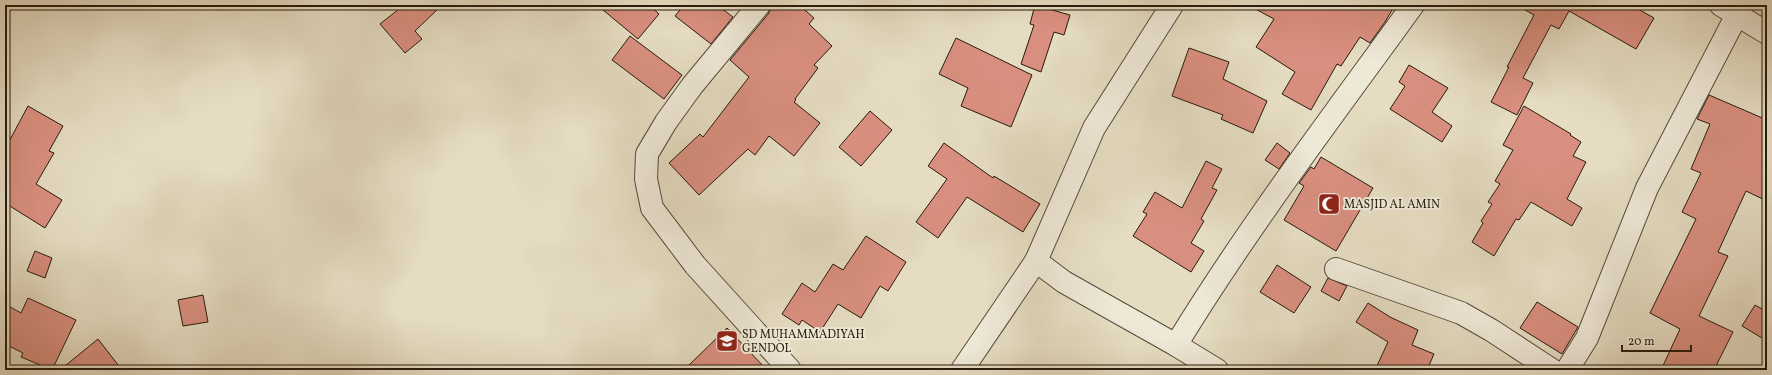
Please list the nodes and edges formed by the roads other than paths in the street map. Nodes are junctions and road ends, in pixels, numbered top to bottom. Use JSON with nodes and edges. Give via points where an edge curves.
{"nodes":[{"id":1,"x":759,"y":5,"type":"edge"},
{"id":2,"x":1172,"y":5,"type":"edge"},
{"id":3,"x":1413,"y":5,"type":"edge"},
{"id":4,"x":1733,"y":8,"type":"edge"},
{"id":5,"x":1767,"y":33,"type":"edge"},
{"id":6,"x":1036,"y":261,"type":"junction"},
{"id":7,"x":1336,"y":269,"type":"dead end"},
{"id":8,"x":1176,"y":345,"type":"junction"},
{"id":9,"x":790,"y":370,"type":"edge"},
{"id":10,"x":962,"y":370,"type":"edge"},
{"id":11,"x":1217,"y":370,"type":"edge"},
{"id":12,"x":1552,"y":370,"type":"edge"},
{"id":13,"x":1567,"y":370,"type":"edge"}],
"edges":[{"from":1,"to":9,"type":"street","via":[[692,86],[666,122],[647,154],[646,179],[652,208],[695,265]]},
{"from":2,"to":6,"type":"street","via":[[1094,128]]},
{"from":3,"to":8,"type":"street","via":[[1248,234]]},
{"from":4,"to":5,"type":"street"},
{"from":4,"to":13,"type":"street","via":[[1647,188],[1587,338]]},
{"from":6,"to":8,"type":"street","via":[[1064,282]]},
{"from":6,"to":10,"type":"street"},
{"from":7,"to":12,"type":"street","via":[[1461,313]]},
{"from":8,"to":11,"type":"street"}]}
